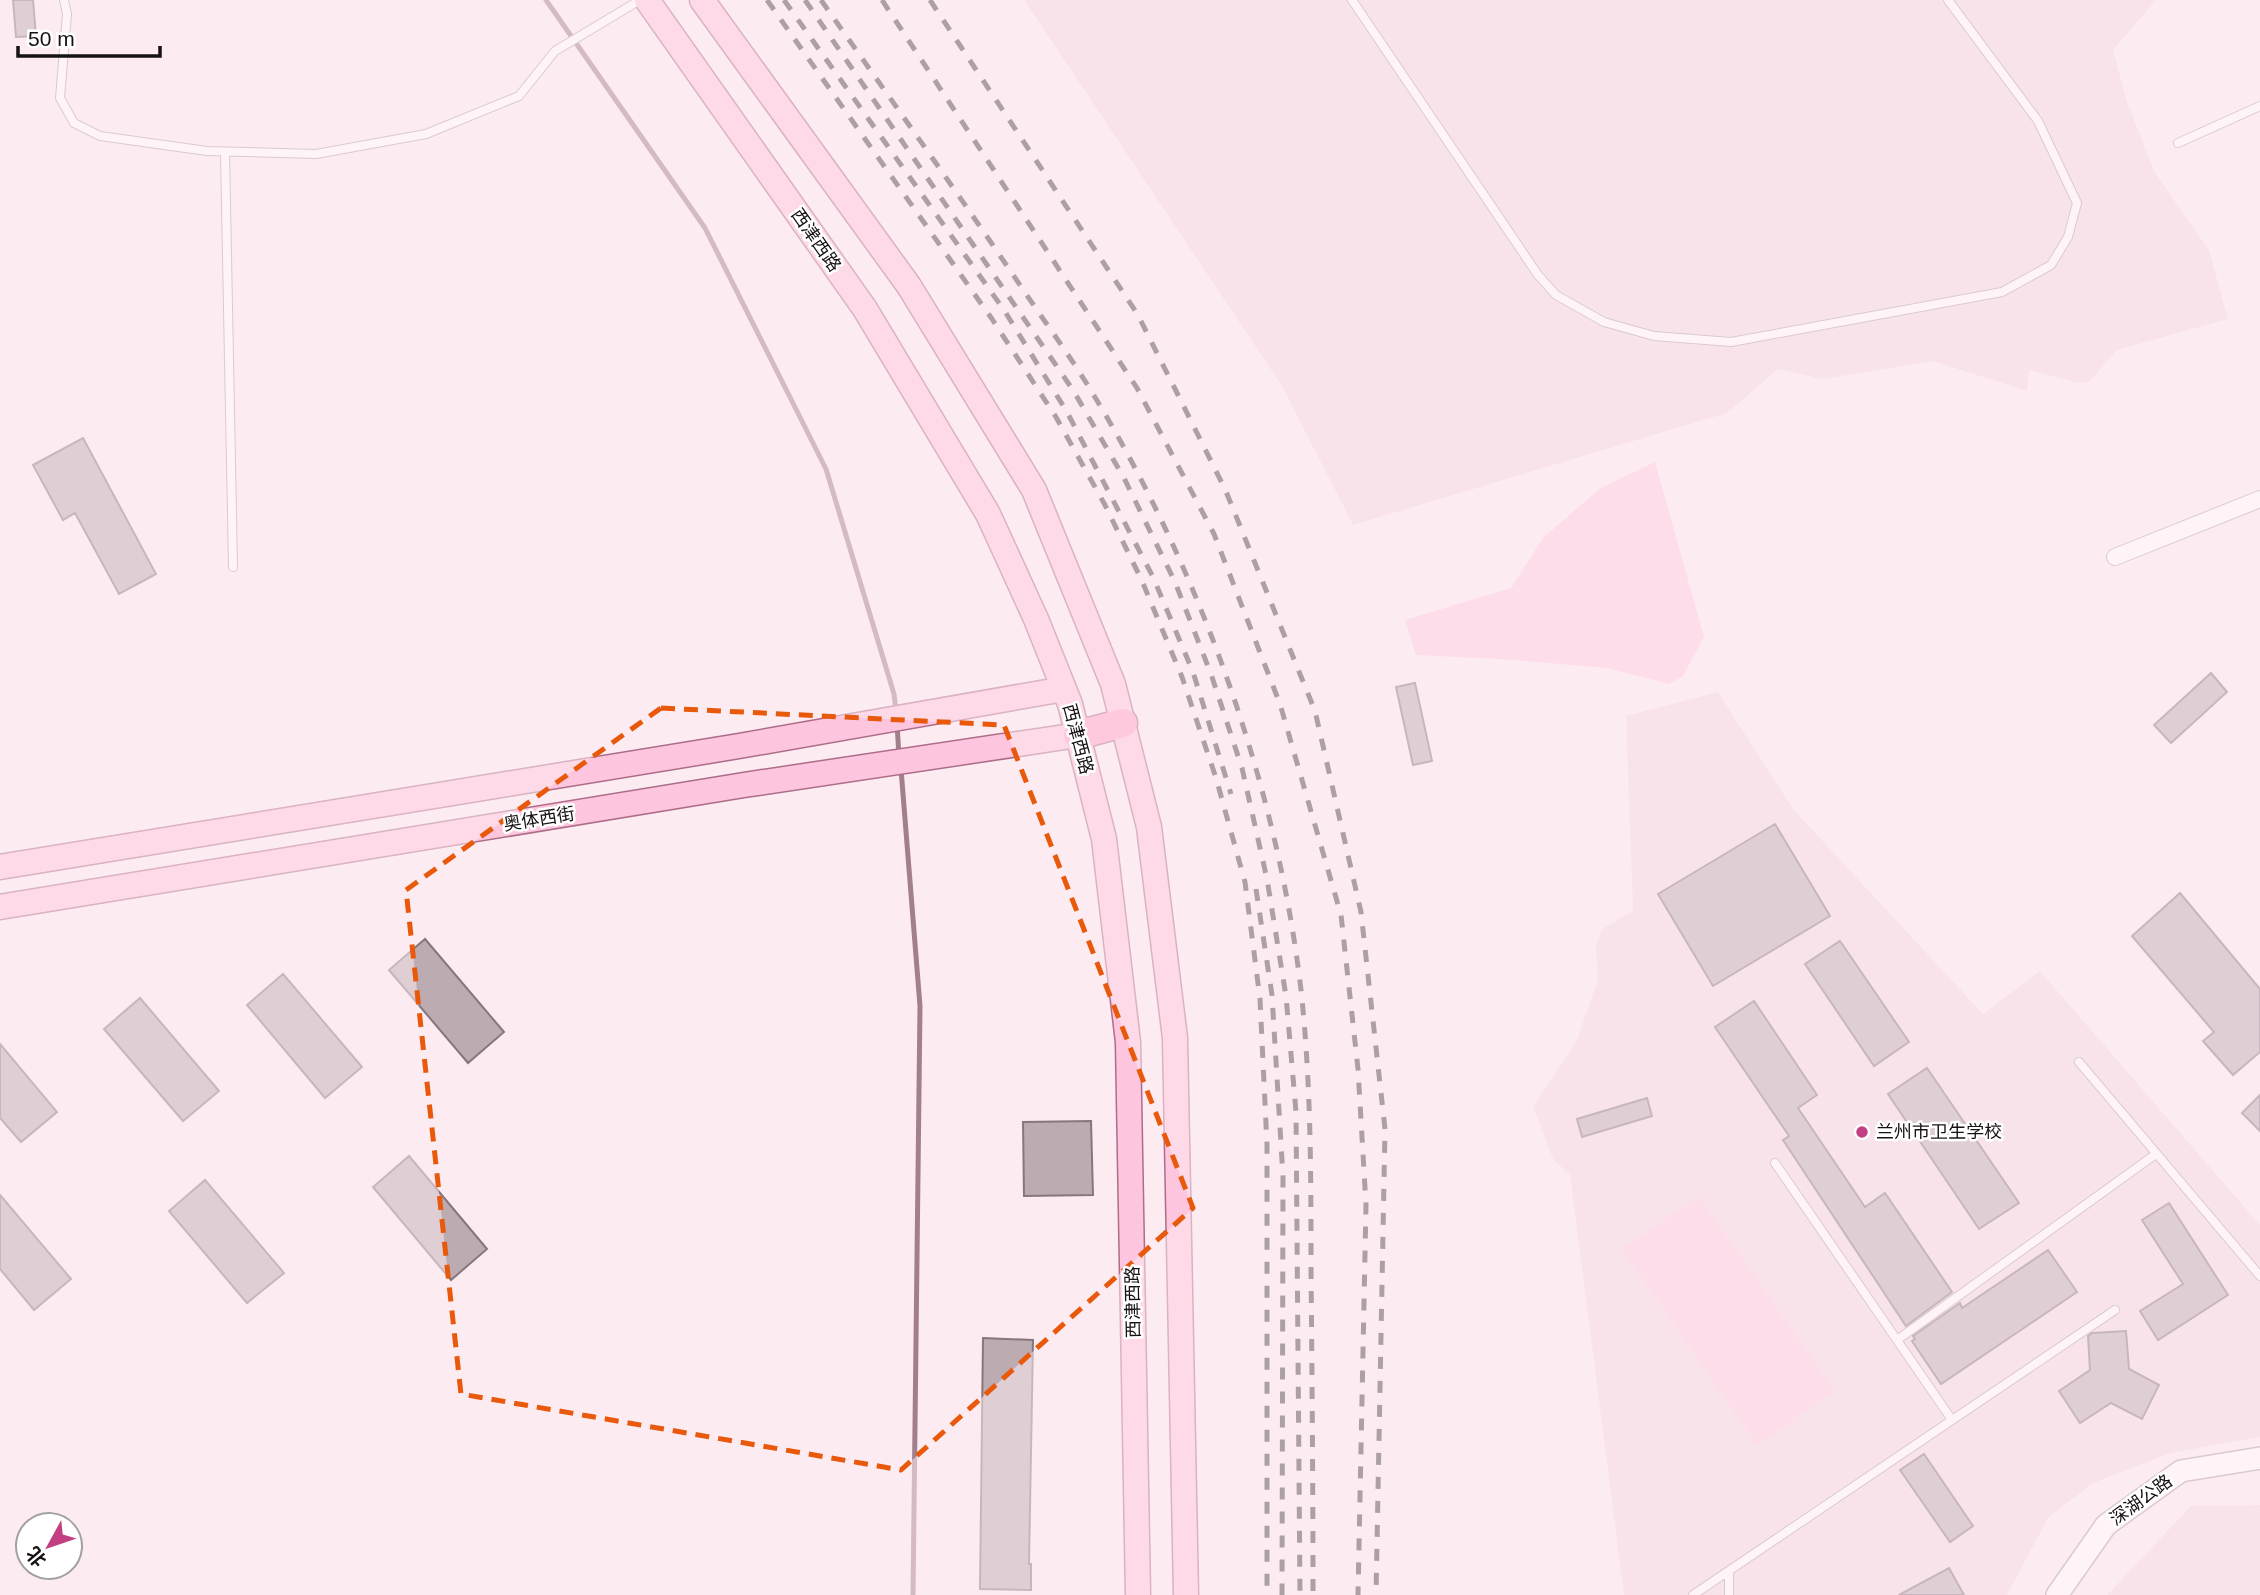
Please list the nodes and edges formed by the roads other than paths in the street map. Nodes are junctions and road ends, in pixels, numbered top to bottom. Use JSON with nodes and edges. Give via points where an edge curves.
{"nodes":[{"id":1,"x":64,"y":0,"type":"edge"},
{"id":2,"x":639,"y":0,"type":"edge"},
{"id":3,"x":647,"y":0,"type":"edge"},
{"id":4,"x":702,"y":0,"type":"edge"},
{"id":5,"x":1352,"y":0,"type":"edge"},
{"id":6,"x":1948,"y":0,"type":"edge"},
{"id":7,"x":2260,"y":106,"type":"edge"},
{"id":8,"x":2178,"y":143,"type":"dead end"},
{"id":9,"x":225,"y":152,"type":"junction"},
{"id":10,"x":2260,"y":499,"type":"edge"},
{"id":11,"x":2115,"y":557,"type":"dead end"},
{"id":12,"x":233,"y":567,"type":"dead end"},
{"id":13,"x":1064,"y":689,"type":"junction"},
{"id":14,"x":1123,"y":723,"type":"junction"},
{"id":15,"x":1078,"y":735,"type":"junction"},
{"id":16,"x":0,"y":867,"type":"edge"},
{"id":17,"x":0,"y":907,"type":"edge"},
{"id":18,"x":2079,"y":1062,"type":"dead end"},
{"id":19,"x":2157,"y":1154,"type":"junction"},
{"id":20,"x":1775,"y":1163,"type":"dead end"},
{"id":21,"x":2260,"y":1276,"type":"edge"},
{"id":22,"x":2115,"y":1310,"type":"dead end"},
{"id":23,"x":1897,"y":1340,"type":"junction"},
{"id":24,"x":1952,"y":1420,"type":"junction"},
{"id":25,"x":2260,"y":1458,"type":"edge"},
{"id":26,"x":1729,"y":1571,"type":"junction"},
{"id":27,"x":1138,"y":1595,"type":"edge"},
{"id":28,"x":1186,"y":1595,"type":"edge"},
{"id":29,"x":1693,"y":1595,"type":"edge"},
{"id":30,"x":1729,"y":1595,"type":"edge"},
{"id":31,"x":2057,"y":1595,"type":"edge"}],
"edges":[{"from":1,"to":9,"type":"lane","via":[[67,14],[60,98],[74,123],[100,136]]},
{"from":2,"to":9,"type":"lane","via":[[555,51],[519,96],[426,134],[316,154]]},
{"from":3,"to":13,"type":"main road","name":"西津西路","via":[[865,309],[988,514]]},
{"from":4,"to":14,"type":"main road","via":[[909,285],[1034,490],[1113,684]]},
{"from":5,"to":6,"type":"lane","via":[[1556,295],[1604,322],[1654,336],[1731,342],[2002,292],[2051,265],[2068,237],[2077,203],[2038,121]]},
{"from":7,"to":8,"type":"lane"},
{"from":9,"to":12,"type":"lane"},
{"from":10,"to":11,"type":"street"},
{"from":13,"to":15,"type":"main road","name":"西津西路"},
{"from":13,"to":16,"type":"main road"},
{"from":14,"to":15,"type":"highway"},
{"from":14,"to":28,"type":"main road","via":[[1149,827],[1175,1038]]},
{"from":15,"to":17,"type":"main road","name":"奥体西街"},
{"from":15,"to":27,"type":"main road","name":"西津西路","via":[[1104,839],[1128,1042]]},
{"from":18,"to":19,"type":"lane"},
{"from":19,"to":21,"type":"lane"},
{"from":19,"to":23,"type":"lane"},
{"from":20,"to":23,"type":"lane"},
{"from":22,"to":24,"type":"lane"},
{"from":23,"to":24,"type":"lane"},
{"from":24,"to":26,"type":"lane"},
{"from":25,"to":31,"type":"main road","name":"深湖公路","via":[[2181,1471],[2106,1525]]},
{"from":26,"to":29,"type":"lane"},
{"from":26,"to":30,"type":"lane"}]}
